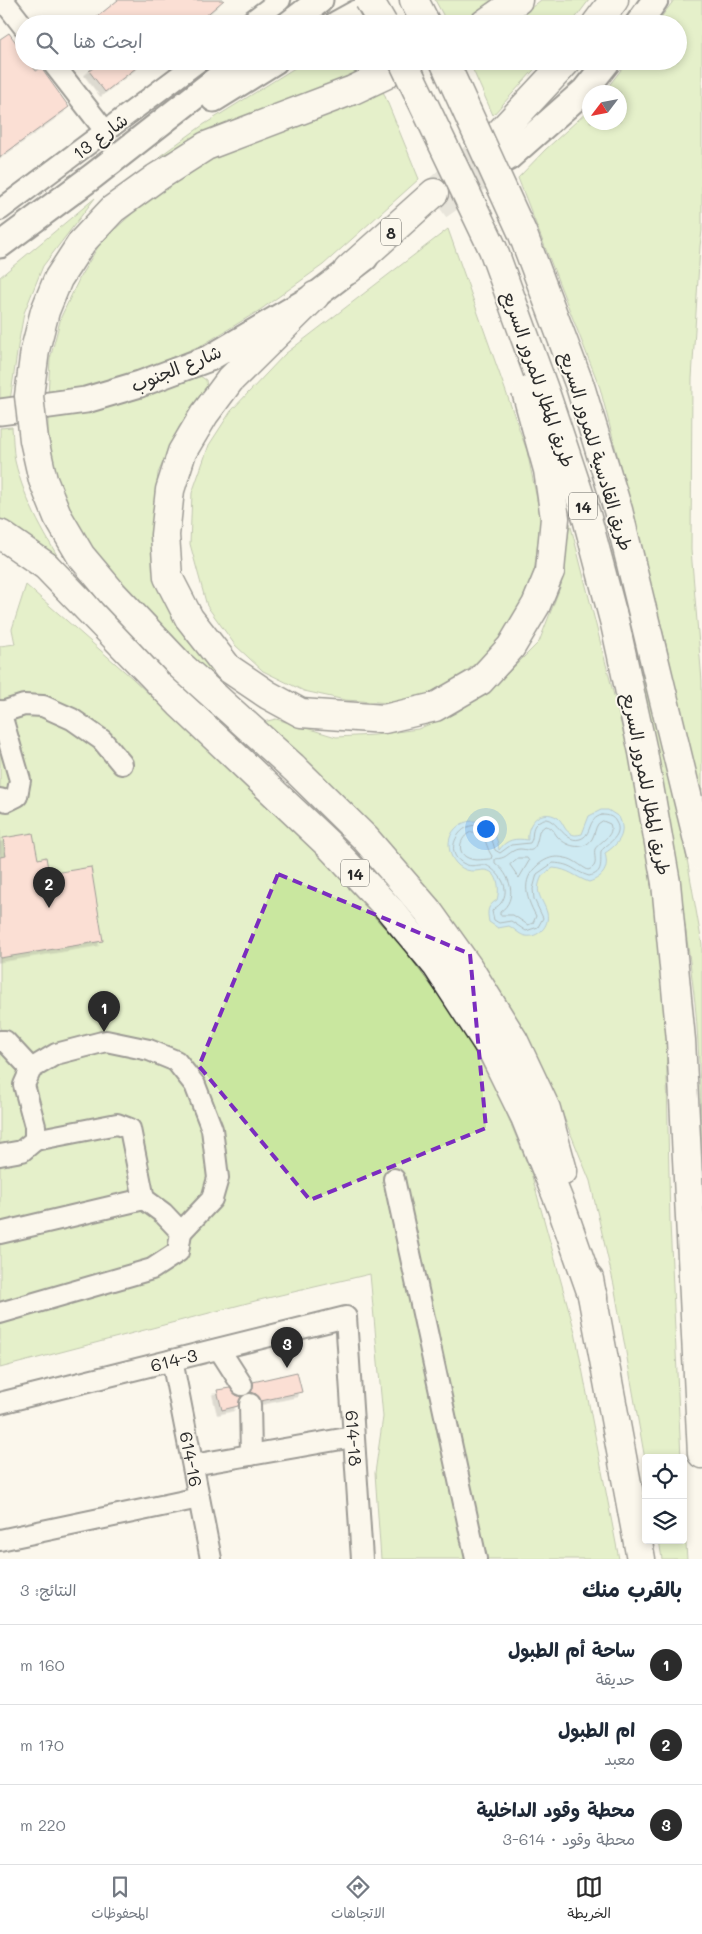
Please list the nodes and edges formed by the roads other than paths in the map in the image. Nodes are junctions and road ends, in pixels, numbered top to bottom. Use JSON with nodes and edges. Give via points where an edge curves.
{"nodes":[{"id":1,"x":3,"y":0,"type":"edge"},
{"id":2,"x":320,"y":0,"type":"edge"},
{"id":3,"x":414,"y":0,"type":"edge"},
{"id":4,"x":518,"y":0,"type":"edge"},
{"id":5,"x":614,"y":0,"type":"edge"},
{"id":6,"x":655,"y":0,"type":"edge"},
{"id":7,"x":274,"y":2,"type":"edge"},
{"id":8,"x":15,"y":15,"type":"edge"},
{"id":9,"x":259,"y":15,"type":"edge"},
{"id":10,"x":301,"y":15,"type":"edge"},
{"id":11,"x":422,"y":15,"type":"edge"},
{"id":12,"x":497,"y":15,"type":"edge"},
{"id":13,"x":603,"y":15,"type":"edge"},
{"id":14,"x":644,"y":15,"type":"edge"},
{"id":15,"x":58,"y":70,"type":"edge"},
{"id":16,"x":187,"y":70,"type":"edge"},
{"id":17,"x":228,"y":70,"type":"edge"},
{"id":18,"x":261,"y":70,"type":"edge"},
{"id":19,"x":390,"y":70,"type":"edge"},
{"id":20,"x":395,"y":70,"type":"edge"},
{"id":21,"x":448,"y":70,"type":"edge"},
{"id":22,"x":560,"y":70,"type":"edge"},
{"id":23,"x":601,"y":70,"type":"edge"},
{"id":24,"x":106,"y":132,"type":"junction"},
{"id":25,"x":444,"y":146,"type":"junction"},
{"id":26,"x":503,"y":147,"type":"joint"},
{"id":27,"x":93,"y":176,"type":"junction"},
{"id":28,"x":436,"y":200,"type":"tunnel mouth"},
{"id":29,"x":0,"y":210,"type":"edge"},
{"id":30,"x":0,"y":246,"type":"edge"},
{"id":31,"x":348,"y":270,"type":"joint"},
{"id":32,"x":315,"y":296,"type":"junction"},
{"id":33,"x":42,"y":406,"type":"dead end"},
{"id":34,"x":0,"y":534,"type":"edge"},
{"id":35,"x":1,"y":712,"type":"edge"},
{"id":36,"x":122,"y":764,"type":"dead end"},
{"id":37,"x":0,"y":799,"type":"edge"},
{"id":38,"x":702,"y":857,"type":"edge"},
{"id":39,"x":0,"y":1041,"type":"edge"},
{"id":40,"x":31,"y":1069,"type":"junction"},
{"id":41,"x":35,"y":1140,"type":"junction"},
{"id":42,"x":0,"y":1155,"type":"edge"},
{"id":43,"x":394,"y":1180,"type":"dead end"},
{"id":44,"x":144,"y":1199,"type":"junction"},
{"id":45,"x":181,"y":1232,"type":"junction"},
{"id":46,"x":0,"y":1233,"type":"edge"},
{"id":47,"x":593,"y":1297,"type":"junction"},
{"id":48,"x":0,"y":1313,"type":"edge"},
{"id":49,"x":346,"y":1317,"type":"joint"},
{"id":50,"x":219,"y":1349,"type":"junction"},
{"id":51,"x":172,"y":1360,"type":"junction"},
{"id":52,"x":242,"y":1385,"type":"dead end"},
{"id":53,"x":0,"y":1403,"type":"edge"},
{"id":54,"x":250,"y":1404,"type":"dead end"},
{"id":55,"x":353,"y":1437,"type":"junction"},
{"id":56,"x":702,"y":1454,"type":"edge"},
{"id":57,"x":251,"y":1455,"type":"junction"},
{"id":58,"x":193,"y":1465,"type":"junction"},
{"id":59,"x":199,"y":1498,"type":"junction"},
{"id":60,"x":0,"y":1540,"type":"edge"},
{"id":61,"x":211,"y":1559,"type":"edge"},
{"id":62,"x":362,"y":1559,"type":"edge"},
{"id":63,"x":476,"y":1559,"type":"edge"},
{"id":64,"x":641,"y":1559,"type":"edge"}],
"edges":[{"from":1,"to":8,"type":"street"},
{"from":2,"to":10,"type":"main road"},
{"from":3,"to":11,"type":"highway"},
{"from":4,"to":12,"type":"highway"},
{"from":5,"to":13,"type":"highway"},
{"from":6,"to":14,"type":"main road"},
{"from":7,"to":9,"type":"street"},
{"from":15,"to":24,"type":"street"},
{"from":16,"to":24,"type":"street","name":"شارع 13"},
{"from":17,"to":27,"type":"main road"},
{"from":18,"to":27,"type":"main road"},
{"from":19,"to":47,"type":"highway","number":"14","bridge":true,"via":[[353,90],[206,146],[113,209],[82,242],[58,279],[46,311],[34,350],[29,396],[34,440],[46,487],[58,517],[81,556],[180,665],[293,767],[365,838],[428,911],[468,967],[514,1041],[546,1109]]},
{"from":20,"to":25,"type":"highway","bridge":true},
{"from":21,"to":38,"type":"highway","name":"طريق القادسية للمرور السريع","bridge":true,"via":[[522,232],[580,386],[618,510]]},
{"from":22,"to":26,"type":"highway"},
{"from":23,"to":26,"type":"main road","via":[[586,90]]},
{"from":24,"to":29,"type":"street","name":"شارع 13"},
{"from":25,"to":32,"type":"highway","bridge":true,"via":[[505,323],[548,470],[555,518],[550,572],[536,605],[511,647],[480,680],[435,707],[384,719],[301,713],[268,695],[228,668],[189,618],[168,576],[166,535],[170,490],[182,452],[225,387]]},
{"from":25,"to":56,"type":"highway","name":"طريق المطار للمرور السريع","number":"14","bridge":true,"via":[[493,249],[588,518],[644,752],[666,883],[681,1040]]},
{"from":27,"to":30,"type":"main road"},
{"from":28,"to":31,"type":"highway","number":"8"},
{"from":31,"to":32,"type":"main road","name":"شارع الجنوب"},
{"from":32,"to":33,"type":"main road","name":"شارع الجنوب","via":[[210,358],[86,400]]},
{"from":34,"to":47,"type":"highway","number":"14","via":[[46,566],[180,704],[328,844],[438,966],[493,1052],[521,1109],[561,1206]]},
{"from":35,"to":36,"type":"street","via":[[24,705],[43,706],[102,740]]},
{"from":35,"to":37,"type":"street","via":[[20,780],[17,796],[7,801]]},
{"from":39,"to":40,"type":"street","via":[[5,1041]]},
{"from":40,"to":41,"type":"street","via":[[24,1085],[35,1126]]},
{"from":40,"to":45,"type":"street","via":[[56,1054],[106,1041],[149,1050],[176,1060],[195,1085],[212,1129],[218,1178],[212,1199]]},
{"from":41,"to":42,"type":"street","via":[[22,1150]]},
{"from":41,"to":44,"type":"street","via":[[118,1124],[130,1129]]},
{"from":43,"to":63,"type":"street"},
{"from":44,"to":45,"type":"street"},
{"from":44,"to":46,"type":"street"},
{"from":45,"to":48,"type":"street","via":[[178,1252],[152,1269]]},
{"from":47,"to":64,"type":"highway","number":"14"},
{"from":49,"to":50,"type":"street","name":"614-3"},
{"from":49,"to":55,"type":"street","name":"614-18"},
{"from":50,"to":51,"type":"street","name":"614-3"},
{"from":50,"to":52,"type":"street"},
{"from":51,"to":53,"type":"street","name":"614-3"},
{"from":51,"to":58,"type":"street","name":"614-16"},
{"from":54,"to":57,"type":"street"},
{"from":55,"to":57,"type":"street"},
{"from":55,"to":62,"type":"street","name":"614-18"},
{"from":57,"to":58,"type":"street"},
{"from":58,"to":59,"type":"street","name":"614-16"},
{"from":59,"to":60,"type":"street"},
{"from":59,"to":61,"type":"street","name":"614-16"}]}
